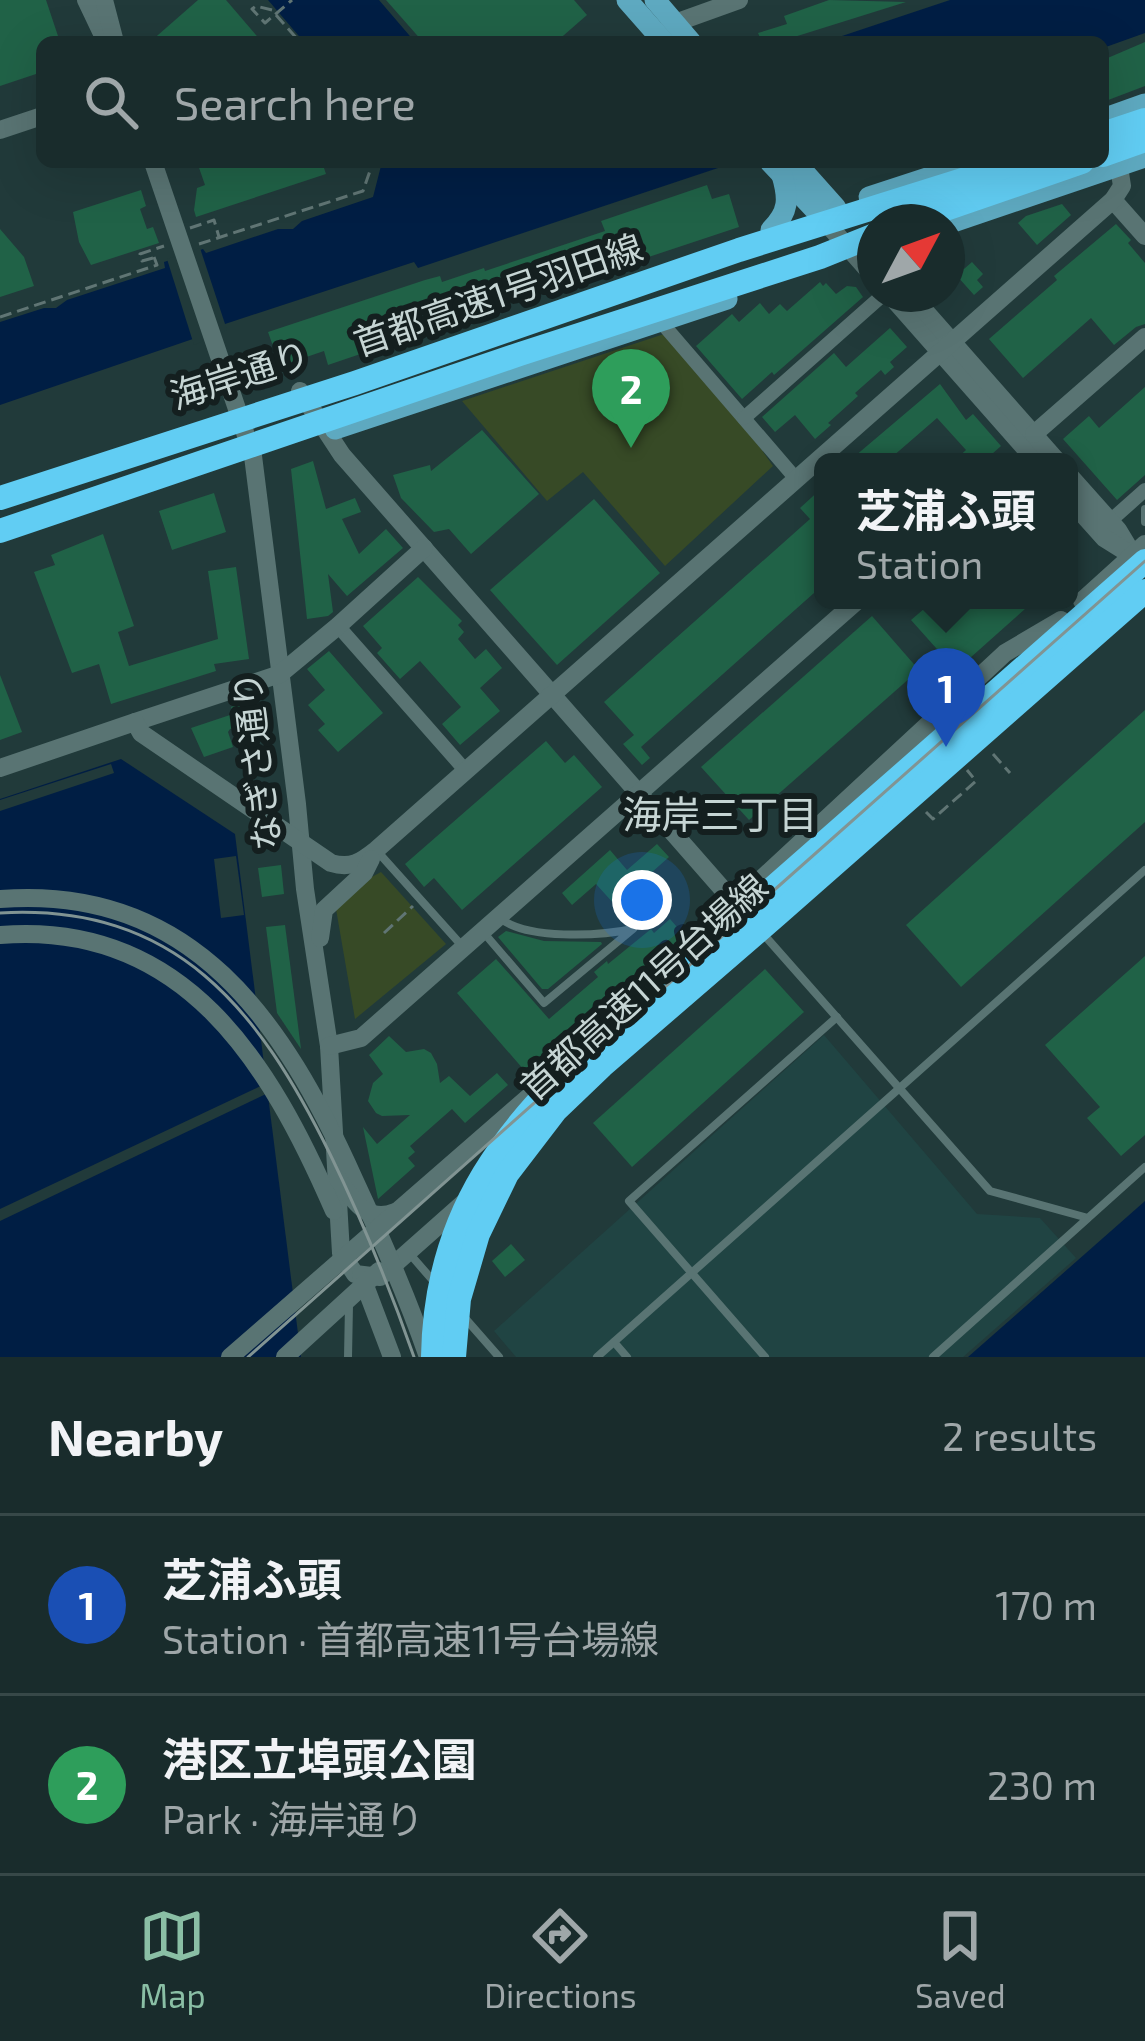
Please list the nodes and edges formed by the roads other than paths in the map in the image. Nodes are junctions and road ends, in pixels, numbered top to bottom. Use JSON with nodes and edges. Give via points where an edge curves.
{"nodes":[{"id":1,"x":86,"y":0,"type":"edge"},
{"id":2,"x":104,"y":0,"type":"edge"},
{"id":3,"x":627,"y":0,"type":"edge"},
{"id":4,"x":655,"y":0,"type":"edge"},
{"id":5,"x":739,"y":0,"type":"edge"},
{"id":6,"x":666,"y":34,"type":"edge"},
{"id":7,"x":103,"y":36,"type":"edge"},
{"id":8,"x":113,"y":36,"type":"edge"},
{"id":9,"x":1145,"y":104,"type":"edge"},
{"id":10,"x":1109,"y":117,"type":"edge"},
{"id":11,"x":36,"y":118,"type":"edge"},
{"id":12,"x":1145,"y":120,"type":"edge"},
{"id":13,"x":0,"y":130,"type":"edge"},
{"id":14,"x":1109,"y":132,"type":"edge"},
{"id":15,"x":1145,"y":140,"type":"edge"},
{"id":16,"x":1145,"y":157,"type":"edge"},
{"id":17,"x":1111,"y":161,"type":"edge"},
{"id":18,"x":155,"y":168,"type":"edge"},
{"id":19,"x":781,"y":168,"type":"edge"},
{"id":20,"x":782,"y":168,"type":"edge"},
{"id":21,"x":958,"y":168,"type":"edge"},
{"id":22,"x":1005,"y":168,"type":"edge"},
{"id":23,"x":1060,"y":168,"type":"edge"},
{"id":24,"x":1093,"y":168,"type":"edge"},
{"id":25,"x":1113,"y":200,"type":"junction"},
{"id":26,"x":922,"y":204,"type":"edge"},
{"id":27,"x":930,"y":204,"type":"edge"},
{"id":28,"x":827,"y":211,"type":"junction"},
{"id":29,"x":965,"y":217,"type":"edge"},
{"id":30,"x":857,"y":222,"type":"edge"},
{"id":31,"x":857,"y":225,"type":"edge"},
{"id":32,"x":771,"y":230,"type":"junction"},
{"id":33,"x":1145,"y":236,"type":"edge"},
{"id":34,"x":857,"y":237,"type":"edge"},
{"id":35,"x":857,"y":250,"type":"edge"},
{"id":36,"x":857,"y":253,"type":"edge"},
{"id":37,"x":866,"y":312,"type":"edge"},
{"id":38,"x":907,"y":312,"type":"edge"},
{"id":39,"x":923,"y":312,"type":"edge"},
{"id":40,"x":661,"y":322,"type":"junction"},
{"id":41,"x":1145,"y":337,"type":"edge"},
{"id":42,"x":947,"y":347,"type":"junction"},
{"id":43,"x":520,"y":354,"type":"junction"},
{"id":44,"x":377,"y":365,"type":"junction"},
{"id":45,"x":300,"y":391,"type":"junction"},
{"id":46,"x":237,"y":410,"type":"junction"},
{"id":47,"x":745,"y":418,"type":"junction"},
{"id":48,"x":325,"y":433,"type":"junction"},
{"id":49,"x":1028,"y":452,"type":"edge"},
{"id":50,"x":827,"y":453,"type":"edge"},
{"id":51,"x":253,"y":456,"type":"junction"},
{"id":52,"x":814,"y":464,"type":"edge"},
{"id":53,"x":797,"y":479,"type":"junction"},
{"id":54,"x":1078,"y":486,"type":"edge"},
{"id":55,"x":0,"y":487,"type":"edge"},
{"id":56,"x":36,"y":488,"type":"junction"},
{"id":57,"x":1145,"y":490,"type":"edge"},
{"id":58,"x":0,"y":498,"type":"edge"},
{"id":59,"x":1145,"y":508,"type":"edge"},
{"id":60,"x":1078,"y":509,"type":"edge"},
{"id":61,"x":0,"y":520,"type":"edge"},
{"id":62,"x":1109,"y":522,"type":"junction"},
{"id":63,"x":1145,"y":522,"type":"edge"},
{"id":64,"x":0,"y":531,"type":"edge"},
{"id":65,"x":0,"y":542,"type":"edge"},
{"id":66,"x":424,"y":548,"type":"junction"},
{"id":67,"x":1142,"y":558,"type":"edge"},
{"id":68,"x":1145,"y":590,"type":"edge"},
{"id":69,"x":1078,"y":606,"type":"edge"},
{"id":70,"x":848,"y":609,"type":"edge"},
{"id":71,"x":1075,"y":609,"type":"edge"},
{"id":72,"x":1060,"y":620,"type":"junction"},
{"id":73,"x":338,"y":626,"type":"junction"},
{"id":74,"x":280,"y":674,"type":"junction"},
{"id":75,"x":553,"y":694,"type":"junction"},
{"id":76,"x":135,"y":722,"type":"junction"},
{"id":77,"x":0,"y":768,"type":"edge"},
{"id":78,"x":465,"y":770,"type":"junction"},
{"id":79,"x":639,"y":794,"type":"junction"},
{"id":80,"x":300,"y":843,"type":"junction"},
{"id":81,"x":376,"y":850,"type":"junction"},
{"id":82,"x":1145,"y":870,"type":"edge"},
{"id":83,"x":0,"y":899,"type":"edge"},
{"id":84,"x":740,"y":909,"type":"junction"},
{"id":85,"x":499,"y":916,"type":"junction"},
{"id":86,"x":483,"y":932,"type":"junction"},
{"id":87,"x":0,"y":935,"type":"edge"},
{"id":88,"x":765,"y":936,"type":"junction"},
{"id":89,"x":464,"y":949,"type":"junction"},
{"id":90,"x":317,"y":969,"type":"junction"},
{"id":91,"x":836,"y":1017,"type":"junction"},
{"id":92,"x":329,"y":1046,"type":"junction"},
{"id":93,"x":898,"y":1088,"type":"junction"},
{"id":94,"x":1145,"y":1167,"type":"edge"},
{"id":95,"x":338,"y":1179,"type":"junction"},
{"id":96,"x":1088,"y":1218,"type":"junction"},
{"id":97,"x":408,"y":1252,"type":"junction"},
{"id":98,"x":692,"y":1273,"type":"junction"},
{"id":99,"x":355,"y":1274,"type":"junction"},
{"id":100,"x":614,"y":1342,"type":"junction"},
{"id":101,"x":230,"y":1357,"type":"edge"},
{"id":102,"x":286,"y":1357,"type":"edge"},
{"id":103,"x":347,"y":1357,"type":"edge"},
{"id":104,"x":392,"y":1357,"type":"edge"},
{"id":105,"x":431,"y":1357,"type":"edge"},
{"id":106,"x":454,"y":1357,"type":"edge"},
{"id":107,"x":499,"y":1357,"type":"edge"},
{"id":108,"x":597,"y":1357,"type":"edge"},
{"id":109,"x":627,"y":1357,"type":"edge"},
{"id":110,"x":765,"y":1357,"type":"edge"},
{"id":111,"x":933,"y":1357,"type":"edge"}],
"edges":[{"from":1,"to":7,"type":"street"},
{"from":2,"to":8,"type":"street"},
{"from":3,"to":6,"type":"main road"},
{"from":4,"to":6,"type":"main road"},
{"from":5,"to":6,"type":"street"},
{"from":9,"to":10,"type":"main road"},
{"from":11,"to":13,"type":"street"},
{"from":12,"to":14,"type":"highway"},
{"from":15,"to":17,"type":"highway"},
{"from":16,"to":17,"type":"main road"},
{"from":17,"to":25,"type":"street","via":[[1122,187]]},
{"from":18,"to":46,"type":"street","name":"なぎさ通り"},
{"from":19,"to":32,"type":"main road","via":[[787,207]]},
{"from":20,"to":28,"type":"main road"},
{"from":21,"to":28,"type":"main road","name":"海岸通り"},
{"from":22,"to":26,"type":"highway","name":"首都高速1号羽田線"},
{"from":23,"to":27,"type":"highway","name":"首都高速1号羽田線"},
{"from":24,"to":29,"type":"main road"},
{"from":25,"to":33,"type":"street"},
{"from":25,"to":42,"type":"street"},
{"from":28,"to":32,"type":"main road","name":"海岸通り"},
{"from":28,"to":34,"type":"street"},
{"from":30,"to":58,"type":"highway","name":"首都高速1号羽田線","via":[[739,250]]},
{"from":31,"to":44,"type":"highway","via":[[472,353]]},
{"from":32,"to":44,"type":"main road","name":"海岸通り"},
{"from":35,"to":43,"type":"highway","name":"首都高速1号羽田線"},
{"from":36,"to":40,"type":"main road"},
{"from":37,"to":47,"type":"street"},
{"from":38,"to":42,"type":"street"},
{"from":39,"to":42,"type":"street"},
{"from":40,"to":47,"type":"street"},
{"from":40,"to":48,"type":"main road"},
{"from":41,"to":49,"type":"street"},
{"from":42,"to":49,"type":"street"},
{"from":42,"to":50,"type":"street"},
{"from":43,"to":56,"type":"highway"},
{"from":43,"to":64,"type":"highway","name":"首都高速1号羽田線"},
{"from":44,"to":45,"type":"main road","name":"海岸通り"},
{"from":45,"to":46,"type":"main road","name":"海岸通り"},
{"from":45,"to":48,"type":"street"},
{"from":46,"to":51,"type":"street","name":"なぎさ通り"},
{"from":46,"to":56,"type":"main road","name":"海岸通り"},
{"from":47,"to":53,"type":"street"},
{"from":48,"to":51,"type":"main road"},
{"from":48,"to":66,"type":"street"},
{"from":51,"to":65,"type":"main road"},
{"from":51,"to":74,"type":"street","name":"なぎさ通り"},
{"from":52,"to":53,"type":"street"},
{"from":53,"to":75,"type":"street"},
{"from":54,"to":62,"type":"street"},
{"from":55,"to":56,"type":"main road","name":"海岸通り"},
{"from":56,"to":58,"type":"highway"},
{"from":56,"to":61,"type":"highway"},
{"from":57,"to":62,"type":"street"},
{"from":59,"to":63,"type":"lane"},
{"from":60,"to":67,"type":"street","via":[[1104,538]]},
{"from":62,"to":67,"type":"street"},
{"from":66,"to":73,"type":"street"},
{"from":66,"to":75,"type":"street"},
{"from":67,"to":69,"type":"street"},
{"from":67,"to":105,"type":"highway","name":"首都高速11号台場線","via":[[526,1112],[457,1230]]},
{"from":68,"to":88,"type":"street","via":[[1124,623]]},
{"from":68,"to":102,"type":"street"},
{"from":68,"to":106,"type":"highway","name":"首都高速11号台場線","via":[[556,1110],[507,1174],[478,1234],[459,1299]]},
{"from":70,"to":79,"type":"street"},
{"from":71,"to":72,"type":"street"},
{"from":72,"to":84,"type":"street","via":[[980,676],[756,884]]},
{"from":72,"to":101,"type":"street","via":[[889,780]]},
{"from":73,"to":74,"type":"street"},
{"from":73,"to":78,"type":"street"},
{"from":74,"to":76,"type":"street"},
{"from":74,"to":80,"type":"street","name":"なぎさ通り"},
{"from":75,"to":78,"type":"street"},
{"from":75,"to":79,"type":"street"},
{"from":76,"to":77,"type":"street"},
{"from":76,"to":80,"type":"street"},
{"from":78,"to":81,"type":"street"},
{"from":79,"to":84,"type":"street"},
{"from":79,"to":85,"type":"street"},
{"from":80,"to":81,"type":"street","via":[[348,867]]},
{"from":80,"to":90,"type":"street","name":"なぎさ通り"},
{"from":81,"to":89,"type":"lane"},
{"from":81,"to":90,"type":"street","via":[[324,910]]},
{"from":82,"to":93,"type":"lane"},
{"from":83,"to":105,"type":"street","via":[[52,898],[122,914],[184,944],[237,987],[324,1114]]},
{"from":84,"to":88,"type":"street"},
{"from":84,"to":95,"type":"street","via":[[396,1211],[366,1212]]},
{"from":85,"to":86,"type":"street"},
{"from":85,"to":86,"type":"lane","via":[[510,926],[549,932],[633,929],[544,1003]]},
{"from":86,"to":89,"type":"street"},
{"from":87,"to":104,"type":"street","via":[[106,945],[164,972],[214,1011],[308,1154]]},
{"from":88,"to":91,"type":"lane"},
{"from":88,"to":97,"type":"street"},
{"from":89,"to":92,"type":"street","via":[[361,1039]]},
{"from":90,"to":92,"type":"street","name":"なぎさ通り"},
{"from":91,"to":93,"type":"lane"},
{"from":91,"to":98,"type":"lane","via":[[629,1202]]},
{"from":92,"to":95,"type":"street","name":"なぎさ通り"},
{"from":93,"to":96,"type":"lane","via":[[990,1191]]},
{"from":93,"to":98,"type":"lane"},
{"from":94,"to":96,"type":"lane"},
{"from":95,"to":99,"type":"street","name":"なぎさ通り","via":[[341,1253]]},
{"from":96,"to":111,"type":"lane"},
{"from":97,"to":99,"type":"street","via":[[380,1277]]},
{"from":97,"to":107,"type":"lane"},
{"from":98,"to":100,"type":"lane"},
{"from":98,"to":110,"type":"lane"},
{"from":99,"to":103,"type":"lane"},
{"from":100,"to":108,"type":"lane"},
{"from":100,"to":109,"type":"lane"}]}
